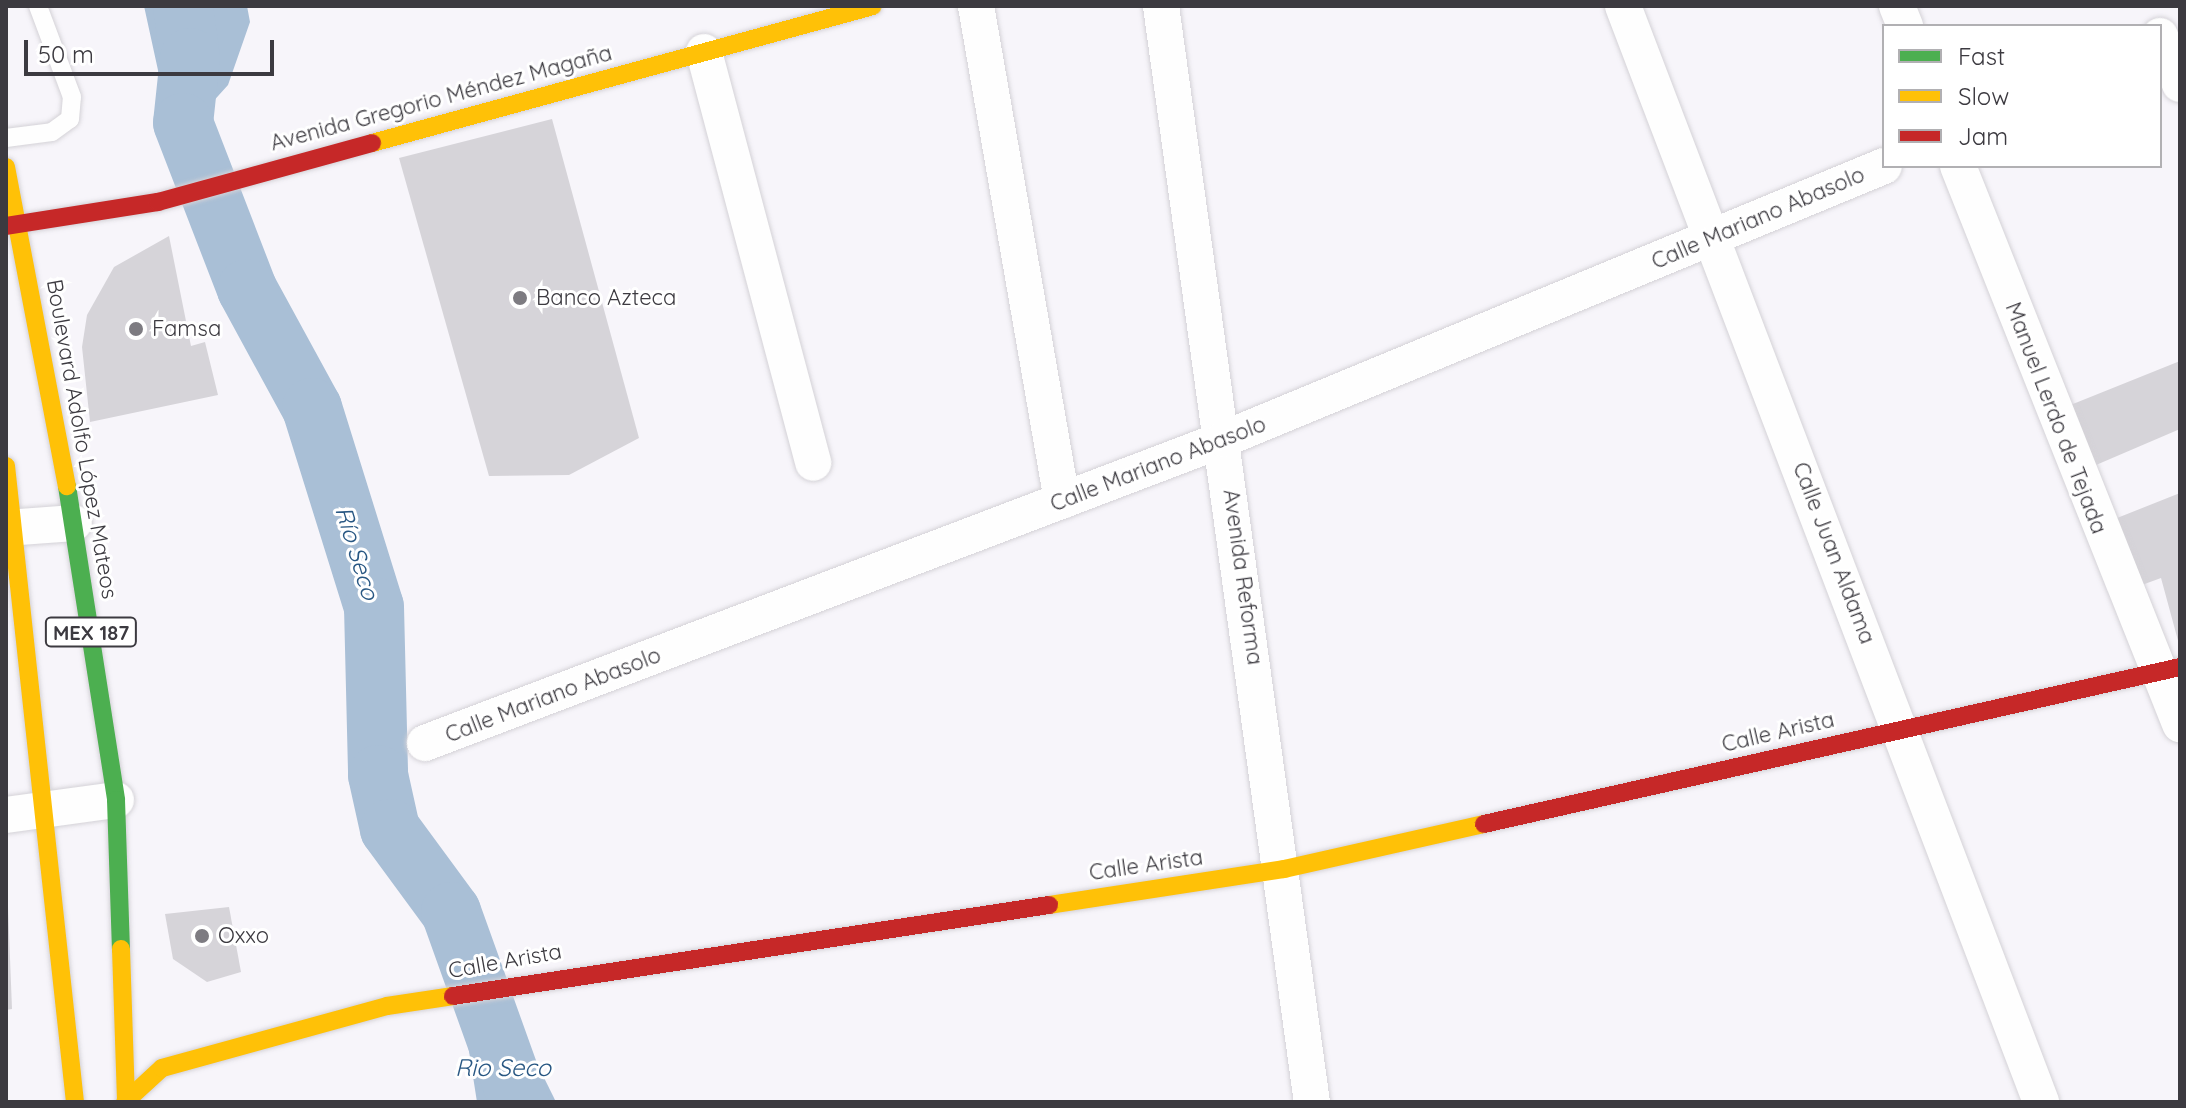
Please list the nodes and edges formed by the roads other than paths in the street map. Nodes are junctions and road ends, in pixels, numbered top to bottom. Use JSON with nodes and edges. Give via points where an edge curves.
{"nodes":[{"id":1,"x":38,"y":6,"type":"edge"},
{"id":2,"x":873,"y":6,"type":"edge"},
{"id":3,"x":976,"y":6,"type":"edge"},
{"id":4,"x":1161,"y":6,"type":"edge"},
{"id":5,"x":1623,"y":6,"type":"edge"},
{"id":6,"x":2147,"y":6,"type":"edge"},
{"id":7,"x":2156,"y":24,"type":"edge"},
{"id":8,"x":2164,"y":39,"type":"edge"},
{"id":9,"x":704,"y":52,"type":"junction"},
{"id":10,"x":2180,"y":84,"type":"edge"},
{"id":11,"x":6,"y":138,"type":"edge"},
{"id":12,"x":6,"y":167,"type":"edge"},
{"id":13,"x":1882,"y":167,"type":"edge"},
{"id":14,"x":1959,"y":168,"type":"edge"},
{"id":15,"x":10,"y":220,"type":"edge"},
{"id":16,"x":1711,"y":238,"type":"junction"},
{"id":17,"x":1224,"y":439,"type":"junction"},
{"id":18,"x":813,"y":463,"type":"dead end"},
{"id":19,"x":6,"y":466,"type":"edge"},
{"id":20,"x":1062,"y":501,"type":"junction"},
{"id":21,"x":74,"y":523,"type":"junction"},
{"id":22,"x":12,"y":528,"type":"edge"},
{"id":23,"x":2168,"y":668,"type":"edge"},
{"id":24,"x":2180,"y":724,"type":"edge"},
{"id":25,"x":1902,"y":728,"type":"junction"},
{"id":26,"x":425,"y":743,"type":"dead end"},
{"id":27,"x":116,"y":800,"type":"junction"},
{"id":28,"x":49,"y":810,"type":"junction"},
{"id":29,"x":6,"y":815,"type":"edge"},
{"id":30,"x":1284,"y":869,"type":"junction"},
{"id":31,"x":75,"y":1102,"type":"edge"},
{"id":32,"x":126,"y":1102,"type":"edge"},
{"id":33,"x":1312,"y":1102,"type":"edge"},
{"id":34,"x":2041,"y":1102,"type":"edge"}],
"edges":[{"from":1,"to":11,"type":"lane","via":[[72,97],[70,119],[52,132]]},
{"from":2,"to":9,"type":"street","name":"Avenida Gregorio Méndez Magaña"},
{"from":3,"to":20,"type":"street"},
{"from":4,"to":17,"type":"street","name":"Avenida Reforma"},
{"from":5,"to":16,"type":"street","name":"Calle Juan Aldama"},
{"from":6,"to":7,"type":"street"},
{"from":8,"to":10,"type":"street"},
{"from":9,"to":15,"type":"street","name":"Avenida Gregorio Méndez Magaña","via":[[158,202]]},
{"from":9,"to":18,"type":"street"},
{"from":12,"to":15,"type":"street","name":"Boulevard Adolfo López Mateos","number":"MEX 187"},
{"from":13,"to":16,"type":"street","name":"Calle Mariano Abasolo"},
{"from":14,"to":23,"type":"street","name":"Manuel Lerdo de Tejada"},
{"from":15,"to":21,"type":"street","name":"Boulevard Adolfo López Mateos","number":"MEX 187"},
{"from":16,"to":17,"type":"street","name":"Calle Mariano Abasolo"},
{"from":16,"to":25,"type":"street","name":"Calle Juan Aldama"},
{"from":17,"to":20,"type":"street","name":"Calle Mariano Abasolo"},
{"from":17,"to":30,"type":"street","name":"Avenida Reforma"},
{"from":19,"to":22,"type":"street","number":"MEX 187"},
{"from":20,"to":26,"type":"street","name":"Calle Mariano Abasolo"},
{"from":21,"to":22,"type":"street"},
{"from":21,"to":27,"type":"street","name":"Boulevard Adolfo López Mateos","number":"MEX 187"},
{"from":22,"to":28,"type":"street","number":"MEX 187"},
{"from":23,"to":24,"type":"street","name":"Manuel Lerdo de Tejada"},
{"from":23,"to":25,"type":"street","name":"Calle Arista"},
{"from":25,"to":30,"type":"street","name":"Calle Arista"},
{"from":25,"to":34,"type":"street","name":"Calle Juan Aldama"},
{"from":27,"to":28,"type":"street"},
{"from":27,"to":32,"type":"street","name":"Boulevard Adolfo López Mateos","number":"MEX 187"},
{"from":28,"to":29,"type":"street"},
{"from":28,"to":31,"type":"street","number":"MEX 187"},
{"from":30,"to":32,"type":"street","name":"Calle Arista","via":[[387,1006],[162,1068]]},
{"from":30,"to":33,"type":"street","name":"Avenida Reforma"}]}
